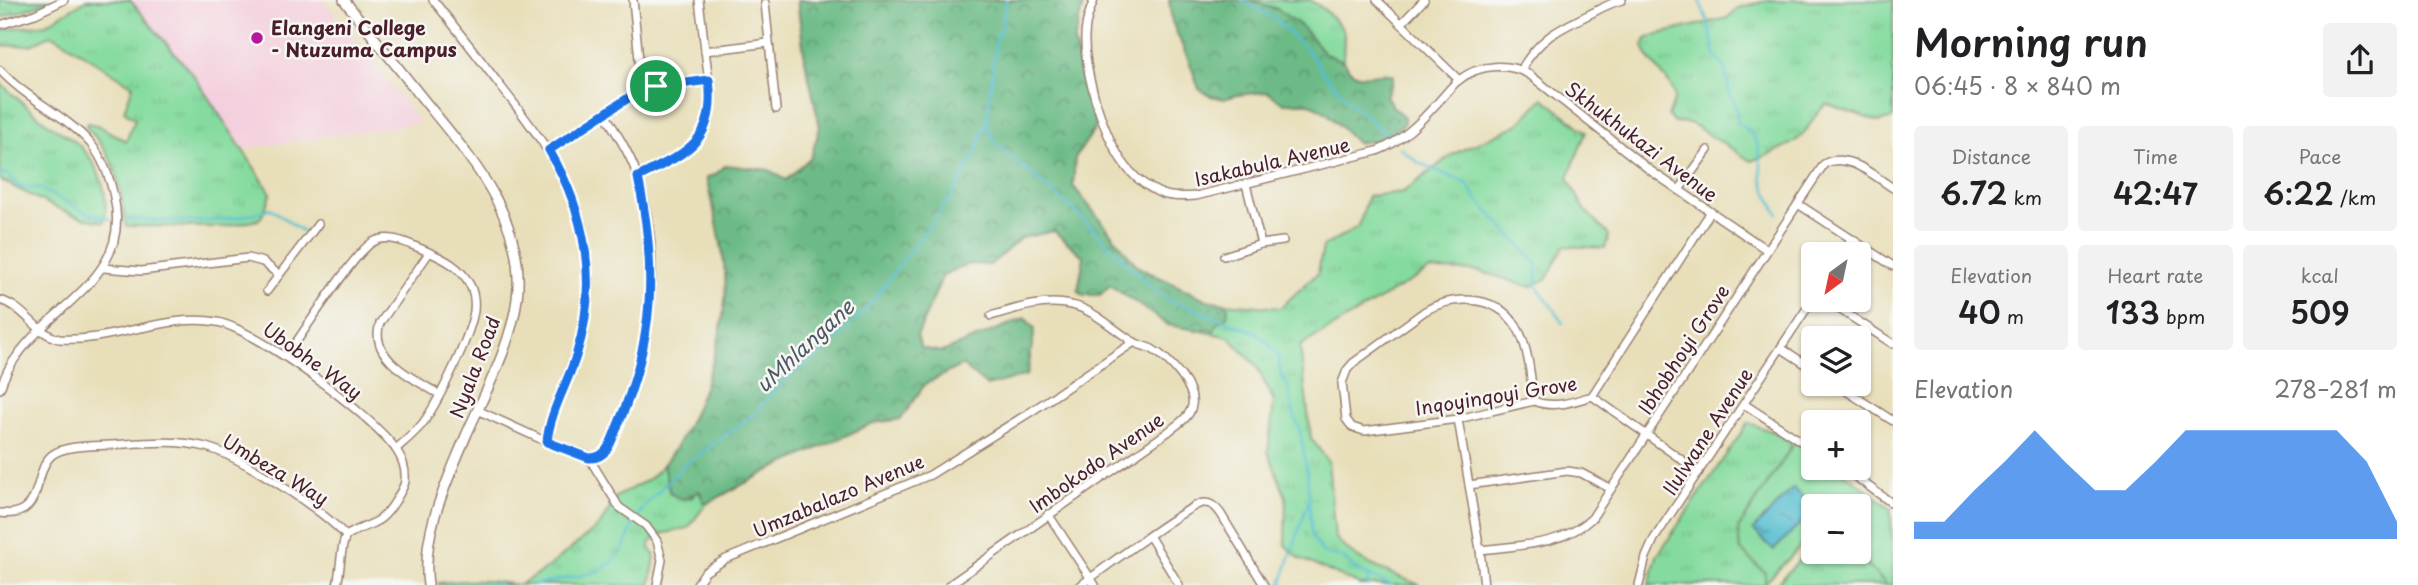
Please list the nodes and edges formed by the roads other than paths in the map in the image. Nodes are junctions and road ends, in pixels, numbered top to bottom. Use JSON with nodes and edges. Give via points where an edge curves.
{"nodes":[{"id":1,"x":64,"y":0,"type":"edge"},
{"id":2,"x":344,"y":0,"type":"edge"},
{"id":3,"x":433,"y":0,"type":"edge"},
{"id":4,"x":632,"y":0,"type":"edge"},
{"id":5,"x":699,"y":0,"type":"edge"},
{"id":6,"x":1094,"y":0,"type":"edge"},
{"id":7,"x":1377,"y":0,"type":"edge"},
{"id":8,"x":1424,"y":0,"type":"edge"},
{"id":9,"x":1622,"y":0,"type":"edge"},
{"id":10,"x":765,"y":3,"type":"dead end"},
{"id":11,"x":1401,"y":24,"type":"junction"},
{"id":12,"x":0,"y":25,"type":"edge"},
{"id":13,"x":768,"y":43,"type":"junction"},
{"id":14,"x":705,"y":51,"type":"junction"},
{"id":15,"x":0,"y":70,"type":"edge"},
{"id":16,"x":1521,"y":70,"type":"junction"},
{"id":17,"x":709,"y":80,"type":"junction"},
{"id":18,"x":1459,"y":80,"type":"junction"},
{"id":19,"x":642,"y":89,"type":"junction"},
{"id":20,"x":776,"y":109,"type":"dead end"},
{"id":21,"x":604,"y":112,"type":"junction"},
{"id":22,"x":549,"y":150,"type":"junction"},
{"id":23,"x":1708,"y":150,"type":"dead end"},
{"id":24,"x":638,"y":177,"type":"junction"},
{"id":25,"x":1246,"y":184,"type":"junction"},
{"id":26,"x":1893,"y":188,"type":"edge"},
{"id":27,"x":1679,"y":190,"type":"junction"},
{"id":28,"x":1798,"y":204,"type":"junction"},
{"id":29,"x":1710,"y":212,"type":"junction"},
{"id":30,"x":318,"y":223,"type":"dead end"},
{"id":31,"x":1852,"y":239,"type":"junction"},
{"id":32,"x":1283,"y":241,"type":"dead end"},
{"id":33,"x":1850,"y":242,"type":"edge"},
{"id":34,"x":1261,"y":244,"type":"junction"},
{"id":35,"x":1767,"y":250,"type":"junction"},
{"id":36,"x":429,"y":253,"type":"junction"},
{"id":37,"x":1224,"y":256,"type":"dead end"},
{"id":38,"x":1893,"y":266,"type":"edge"},
{"id":39,"x":103,"y":268,"type":"junction"},
{"id":40,"x":278,"y":275,"type":"junction"},
{"id":41,"x":267,"y":291,"type":"dead end"},
{"id":42,"x":0,"y":300,"type":"edge"},
{"id":43,"x":1805,"y":312,"type":"edge"},
{"id":44,"x":1844,"y":312,"type":"edge"},
{"id":45,"x":991,"y":316,"type":"dead end"},
{"id":46,"x":41,"y":330,"type":"junction"},
{"id":47,"x":1134,"y":342,"type":"junction"},
{"id":48,"x":1893,"y":344,"type":"edge"},
{"id":49,"x":1781,"y":348,"type":"junction"},
{"id":50,"x":286,"y":357,"type":"junction"},
{"id":51,"x":1801,"y":361,"type":"edge"},
{"id":52,"x":0,"y":389,"type":"edge"},
{"id":53,"x":439,"y":394,"type":"junction"},
{"id":54,"x":1592,"y":396,"type":"junction"},
{"id":55,"x":1854,"y":396,"type":"edge"},
{"id":56,"x":1534,"y":401,"type":"junction"},
{"id":57,"x":1744,"y":404,"type":"junction"},
{"id":58,"x":477,"y":411,"type":"junction"},
{"id":59,"x":1458,"y":419,"type":"junction"},
{"id":60,"x":1893,"y":421,"type":"edge"},
{"id":61,"x":1646,"y":435,"type":"junction"},
{"id":62,"x":1801,"y":441,"type":"edge"},
{"id":63,"x":547,"y":442,"type":"junction"},
{"id":64,"x":396,"y":449,"type":"junction"},
{"id":65,"x":589,"y":458,"type":"junction"},
{"id":66,"x":1699,"y":472,"type":"junction"},
{"id":67,"x":1860,"y":480,"type":"edge"},
{"id":68,"x":1469,"y":485,"type":"junction"},
{"id":69,"x":1611,"y":489,"type":"junction"},
{"id":70,"x":1893,"y":504,"type":"edge"},
{"id":71,"x":0,"y":513,"type":"edge"},
{"id":72,"x":1048,"y":514,"type":"junction"},
{"id":73,"x":345,"y":536,"type":"junction"},
{"id":74,"x":1150,"y":537,"type":"junction"},
{"id":75,"x":1480,"y":550,"type":"junction"},
{"id":76,"x":1093,"y":582,"type":"edge"},
{"id":77,"x":428,"y":584,"type":"edge"},
{"id":78,"x":337,"y":585,"type":"edge"},
{"id":79,"x":657,"y":585,"type":"edge"},
{"id":80,"x":696,"y":585,"type":"edge"},
{"id":81,"x":948,"y":585,"type":"edge"},
{"id":82,"x":1081,"y":585,"type":"edge"},
{"id":83,"x":1179,"y":585,"type":"edge"},
{"id":84,"x":1264,"y":585,"type":"edge"},
{"id":85,"x":1484,"y":585,"type":"edge"},
{"id":86,"x":1639,"y":585,"type":"edge"}],
"edges":[{"from":1,"to":12,"type":"street"},
{"from":2,"to":58,"type":"street","name":"Nyala Road","via":[[483,176],[508,226],[517,298],[508,336]]},
{"from":3,"to":22,"type":"street"},
{"from":4,"to":19,"type":"street"},
{"from":5,"to":14,"type":"street"},
{"from":6,"to":25,"type":"street","name":"Isakabula Avenue","via":[[1085,27],[1088,68],[1110,139],[1132,173],[1157,192],[1181,197]]},
{"from":7,"to":11,"type":"street"},
{"from":8,"to":11,"type":"street"},
{"from":9,"to":16,"type":"street","via":[[1555,32],[1537,46]]},
{"from":10,"to":13,"type":"street"},
{"from":11,"to":18,"type":"street"},
{"from":13,"to":14,"type":"street"},
{"from":13,"to":20,"type":"street"},
{"from":14,"to":17,"type":"street"},
{"from":15,"to":39,"type":"street","via":[[92,145],[105,167],[117,214],[116,236]]},
{"from":16,"to":18,"type":"street","name":"Isakabula Avenue","via":[[1503,65]]},
{"from":16,"to":27,"type":"street","name":"Skhukhukazi Avenue"},
{"from":17,"to":19,"type":"street"},
{"from":17,"to":24,"type":"street","via":[[710,113],[698,140],[674,159]]},
{"from":18,"to":25,"type":"street","name":"Isakabula Avenue","via":[[1413,128],[1385,148]]},
{"from":19,"to":21,"type":"street"},
{"from":21,"to":22,"type":"street"},
{"from":21,"to":24,"type":"street"},
{"from":22,"to":63,"type":"street","via":[[578,211],[588,290],[580,342],[549,422]]},
{"from":23,"to":27,"type":"street"},
{"from":24,"to":65,"type":"street","via":[[649,232],[650,316],[624,412],[605,453]]},
{"from":25,"to":34,"type":"street"},
{"from":26,"to":28,"type":"street","name":"Ibhobhoyi Grove","via":[[1851,163],[1832,160],[1815,174]]},
{"from":27,"to":29,"type":"street","name":"Skhukhukazi Avenue"},
{"from":28,"to":31,"type":"street"},
{"from":28,"to":35,"type":"street","name":"Ibhobhoyi Grove"},
{"from":29,"to":35,"type":"street","name":"Skhukhukazi Avenue"},
{"from":29,"to":54,"type":"street","name":"Inqoyinqoyi Grove"},
{"from":30,"to":40,"type":"street"},
{"from":31,"to":33,"type":"street"},
{"from":31,"to":38,"type":"street"},
{"from":32,"to":34,"type":"street"},
{"from":34,"to":37,"type":"street"},
{"from":35,"to":61,"type":"street","name":"Ibhobhoyi Grove"},
{"from":36,"to":50,"type":"street","via":[[398,240],[370,243]]},
{"from":36,"to":53,"type":"street","via":[[460,271],[474,299],[473,315]]},
{"from":36,"to":53,"type":"street","via":[[385,315],[376,336],[393,363]]},
{"from":39,"to":40,"type":"street","via":[[141,271],[248,258],[263,262]]},
{"from":39,"to":46,"type":"street"},
{"from":40,"to":41,"type":"street"},
{"from":42,"to":46,"type":"street"},
{"from":43,"to":49,"type":"street","name":"Ilulwane Avenue"},
{"from":44,"to":48,"type":"street"},
{"from":45,"to":47,"type":"street","name":"Imbokodo Avenue","via":[[1048,302],[1071,304]]},
{"from":46,"to":50,"type":"street","name":"Ubobhe Way","via":[[53,338],[69,339],[213,321],[249,334]]},
{"from":46,"to":52,"type":"street","via":[[17,356]]},
{"from":47,"to":72,"type":"street","name":"Imbokodo Avenue","via":[[1172,364],[1192,396],[1192,409],[1168,432]]},
{"from":47,"to":80,"type":"street","name":"Umzabalazo Avenue","via":[[930,475],[726,559],[705,572]]},
{"from":49,"to":51,"type":"street"},
{"from":49,"to":57,"type":"street","name":"Ilulwane Avenue"},
{"from":50,"to":64,"type":"street","name":"Ubobhe Way","via":[[374,424]]},
{"from":53,"to":64,"type":"street","via":[[424,421]]},
{"from":54,"to":56,"type":"street","name":"Inqoyinqoyi Grove","via":[[1559,405]]},
{"from":54,"to":61,"type":"street","name":"Inqoyinqoyi Grove"},
{"from":55,"to":60,"type":"street"},
{"from":56,"to":59,"type":"street","name":"Inqoyinqoyi Grove"},
{"from":56,"to":59,"type":"street","name":"Inqoyinqoyi Grove","via":[[1526,349],[1512,320],[1505,311],[1468,300],[1438,303],[1347,370],[1342,391],[1346,419],[1352,427],[1364,431]]},
{"from":57,"to":62,"type":"street"},
{"from":57,"to":66,"type":"street","name":"Ilulwane Avenue"},
{"from":58,"to":63,"type":"street"},
{"from":58,"to":77,"type":"street","name":"Nyala Road","via":[[432,523]]},
{"from":59,"to":68,"type":"street"},
{"from":61,"to":66,"type":"street","name":"Inqoyinqoyi Grove"},
{"from":61,"to":69,"type":"street","name":"Ibhobhoyi Grove"},
{"from":63,"to":65,"type":"street"},
{"from":64,"to":73,"type":"street","name":"Ubobhe Way","via":[[405,471],[401,491],[382,520]]},
{"from":65,"to":79,"type":"street","via":[[619,508],[653,535],[662,560]]},
{"from":66,"to":86,"type":"street","name":"Ilulwane Avenue","via":[[1654,539]]},
{"from":67,"to":70,"type":"street"},
{"from":68,"to":69,"type":"street","via":[[1574,471]]},
{"from":68,"to":75,"type":"street"},
{"from":69,"to":75,"type":"street","name":"Ibhobhoyi Grove","via":[[1592,518],[1572,534]]},
{"from":71,"to":73,"type":"street","name":"Umbeza Way","via":[[13,513],[28,504],[46,463],[56,453],[106,445],[170,443],[206,447],[233,458],[324,516]]},
{"from":72,"to":76,"type":"street"},
{"from":72,"to":81,"type":"street","name":"Imbokodo Avenue"},
{"from":73,"to":78,"type":"street"},
{"from":74,"to":76,"type":"street"},
{"from":74,"to":83,"type":"street"},
{"from":74,"to":84,"type":"street","via":[[1196,506],[1212,505]]},
{"from":75,"to":85,"type":"street"},
{"from":76,"to":82,"type":"street"}]}
